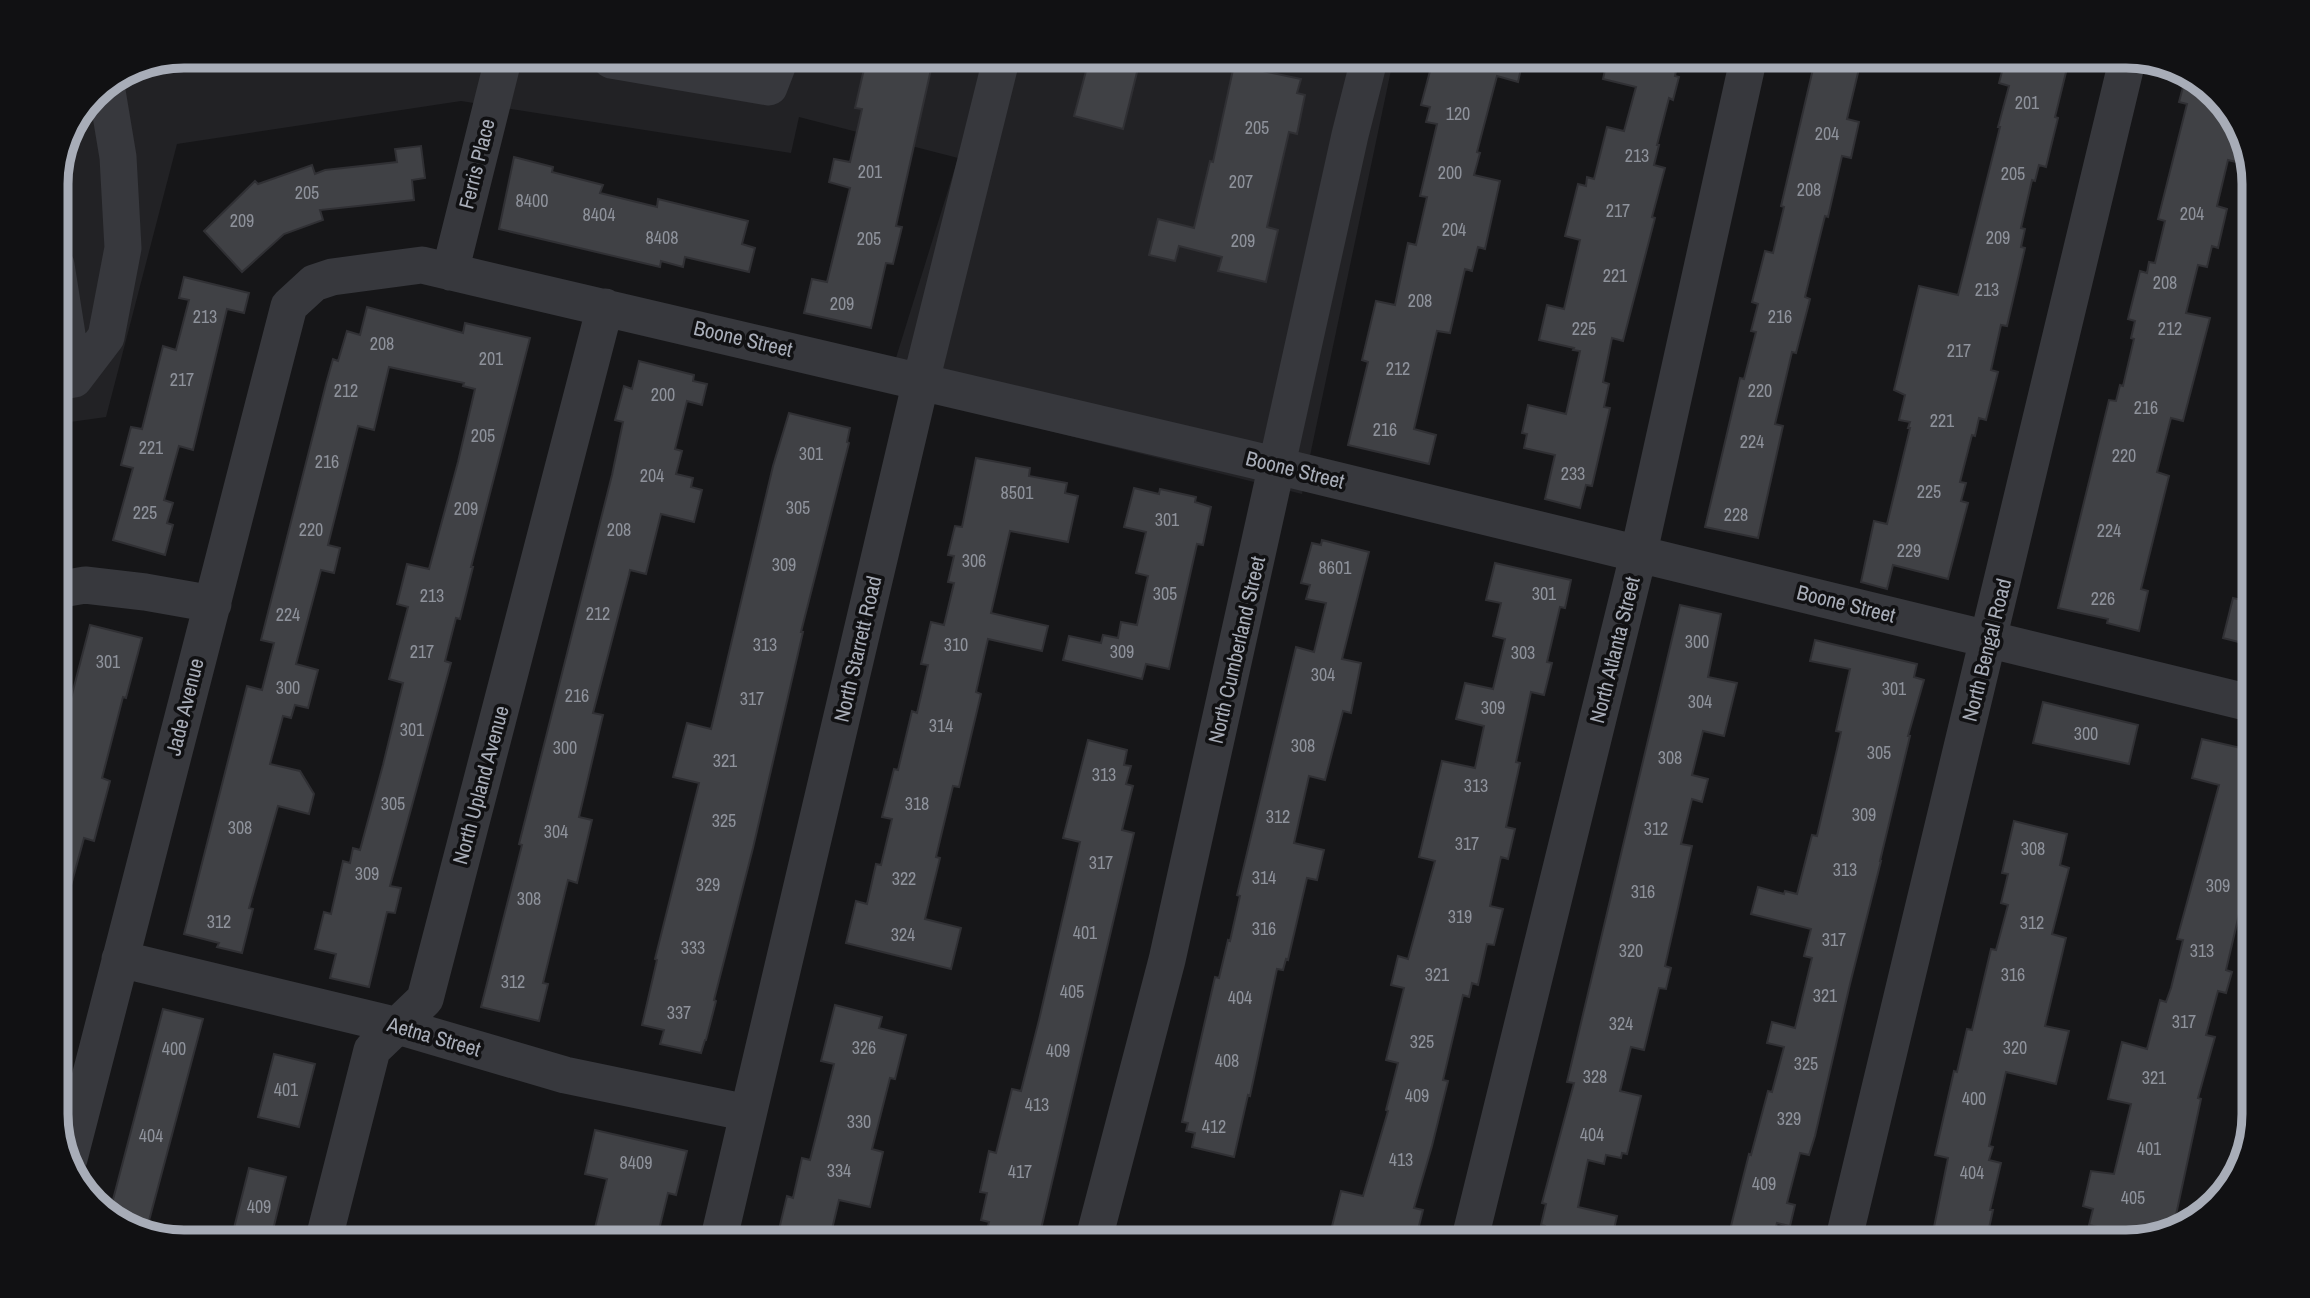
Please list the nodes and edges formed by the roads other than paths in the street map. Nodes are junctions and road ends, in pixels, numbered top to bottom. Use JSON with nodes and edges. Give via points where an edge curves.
{"nodes":[{"id":1,"x":501,"y":68,"type":"edge"},
{"id":2,"x":658,"y":68,"type":"edge"},
{"id":3,"x":776,"y":68,"type":"edge"},
{"id":4,"x":999,"y":68,"type":"edge"},
{"id":5,"x":1367,"y":68,"type":"edge"},
{"id":6,"x":1746,"y":68,"type":"edge"},
{"id":7,"x":2125,"y":68,"type":"edge"},
{"id":8,"x":108,"y":97,"type":"edge"},
{"id":9,"x":450,"y":272,"type":"junction"},
{"id":10,"x":332,"y":276,"type":"joint"},
{"id":11,"x":605,"y":307,"type":"junction"},
{"id":12,"x":68,"y":377,"type":"edge"},
{"id":13,"x":921,"y":381,"type":"junction"},
{"id":14,"x":1278,"y":466,"type":"junction"},
{"id":15,"x":1639,"y":552,"type":"junction"},
{"id":16,"x":68,"y":588,"type":"edge"},
{"id":17,"x":213,"y":604,"type":"junction"},
{"id":18,"x":1990,"y":639,"type":"junction"},
{"id":19,"x":2242,"y":701,"type":"edge"},
{"id":20,"x":120,"y":959,"type":"junction"},
{"id":21,"x":398,"y":1026,"type":"junction"},
{"id":22,"x":748,"y":1113,"type":"junction"},
{"id":23,"x":72,"y":1145,"type":"edge"},
{"id":24,"x":326,"y":1230,"type":"edge"},
{"id":25,"x":721,"y":1230,"type":"edge"},
{"id":26,"x":1096,"y":1230,"type":"edge"},
{"id":27,"x":1472,"y":1230,"type":"edge"},
{"id":28,"x":1846,"y":1230,"type":"edge"}],
"edges":[{"from":1,"to":9,"type":"street","name":"Ferris Place"},
{"from":2,"to":3,"type":"street","via":[[769,87]]},
{"from":4,"to":13,"type":"street","name":"North Starrett Road"},
{"from":5,"to":14,"type":"street","name":"North Cumberland Street"},
{"from":6,"to":15,"type":"street","name":"North Atlanta Street"},
{"from":7,"to":18,"type":"street","name":"North Bengal Road"},
{"from":8,"to":12,"type":"street","via":[[118,157],[123,248],[106,337]]},
{"from":9,"to":10,"type":"street","name":"Boone Street","via":[[422,265]]},
{"from":9,"to":11,"type":"street","name":"Boone Street"},
{"from":10,"to":17,"type":"street","name":"Jade Avenue","via":[[314,283],[289,306]]},
{"from":11,"to":13,"type":"street","name":"Boone Street"},
{"from":11,"to":21,"type":"street","name":"North Upland Avenue","via":[[425,999]]},
{"from":13,"to":14,"type":"street","name":"Boone Street"},
{"from":13,"to":22,"type":"street","name":"North Starrett Road"},
{"from":14,"to":15,"type":"street","name":"Boone Street"},
{"from":14,"to":26,"type":"street","name":"North Cumberland Street","via":[[1167,960]]},
{"from":15,"to":18,"type":"street","name":"Boone Street"},
{"from":15,"to":27,"type":"street","name":"North Atlanta Street"},
{"from":16,"to":17,"type":"street","via":[[86,585]]},
{"from":17,"to":20,"type":"street","name":"Jade Avenue"},
{"from":18,"to":19,"type":"street","name":"Boone Street"},
{"from":18,"to":28,"type":"street","name":"North Bengal Road"},
{"from":20,"to":21,"type":"street","name":"Aetna Street"},
{"from":20,"to":23,"type":"street","name":"Jade Avenue"},
{"from":21,"to":22,"type":"street","name":"Aetna Street","via":[[565,1074]]},
{"from":21,"to":24,"type":"street","name":"North Upland Avenue","via":[[372,1050]]},
{"from":22,"to":25,"type":"street","name":"North Starrett Road"}]}
